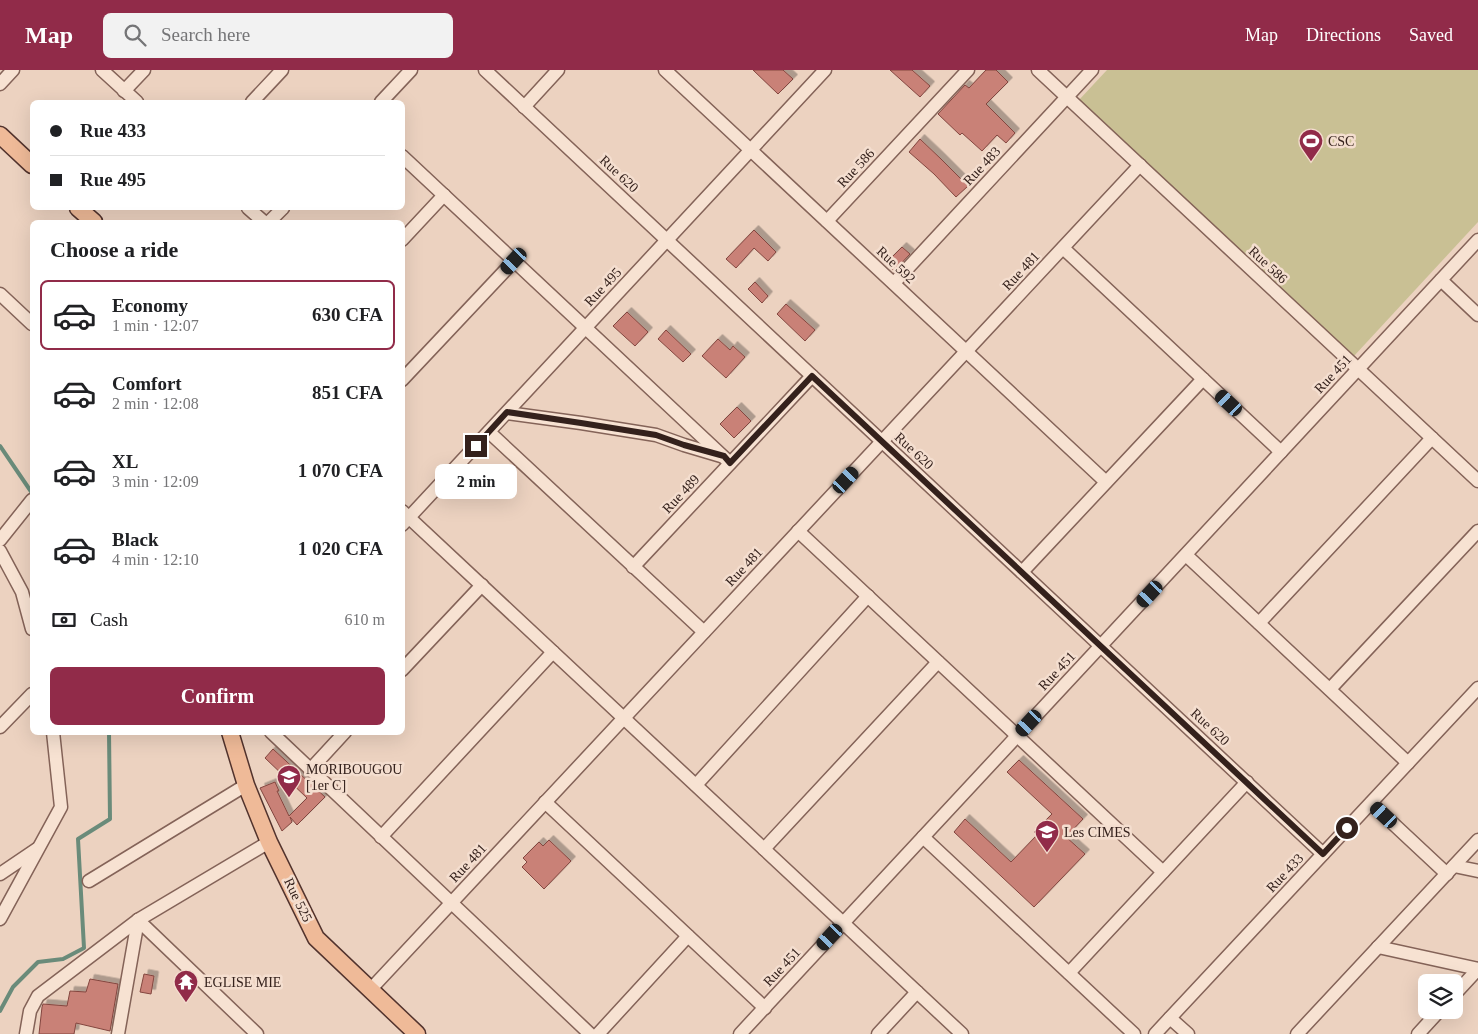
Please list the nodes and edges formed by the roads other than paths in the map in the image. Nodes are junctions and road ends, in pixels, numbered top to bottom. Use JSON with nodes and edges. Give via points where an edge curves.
{"nodes":[{"id":1,"x":13,"y":70,"type":"edge"},
{"id":2,"x":102,"y":70,"type":"edge"},
{"id":3,"x":144,"y":70,"type":"edge"},
{"id":4,"x":282,"y":70,"type":"edge"},
{"id":5,"x":411,"y":70,"type":"edge"},
{"id":6,"x":485,"y":70,"type":"edge"},
{"id":7,"x":558,"y":70,"type":"edge"},
{"id":8,"x":665,"y":70,"type":"edge"},
{"id":9,"x":825,"y":70,"type":"edge"},
{"id":10,"x":968,"y":70,"type":"edge"},
{"id":11,"x":1038,"y":70,"type":"edge"},
{"id":12,"x":1092,"y":70,"type":"edge"},
{"id":13,"x":0,"y":84,"type":"edge"},
{"id":14,"x":124,"y":91,"type":"junction"},
{"id":15,"x":1067,"y":97,"type":"junction"},
{"id":16,"x":134,"y":100,"type":"edge"},
{"id":17,"x":254,"y":100,"type":"edge"},
{"id":18,"x":383,"y":100,"type":"edge"},
{"id":19,"x":524,"y":107,"type":"junction"},
{"id":20,"x":0,"y":135,"type":"edge"},
{"id":21,"x":751,"y":150,"type":"junction"},
{"id":22,"x":405,"y":159,"type":"edge"},
{"id":23,"x":30,"y":163,"type":"edge"},
{"id":24,"x":1140,"y":165,"type":"junction"},
{"id":25,"x":444,"y":195,"type":"junction"},
{"id":26,"x":80,"y":210,"type":"edge"},
{"id":27,"x":250,"y":210,"type":"edge"},
{"id":28,"x":281,"y":210,"type":"edge"},
{"id":29,"x":92,"y":220,"type":"edge"},
{"id":30,"x":262,"y":220,"type":"edge"},
{"id":31,"x":271,"y":220,"type":"edge"},
{"id":32,"x":827,"y":221,"type":"junction"},
{"id":33,"x":405,"y":237,"type":"edge"},
{"id":34,"x":667,"y":240,"type":"junction"},
{"id":35,"x":1478,"y":240,"type":"edge"},
{"id":36,"x":1063,"y":248,"type":"junction"},
{"id":37,"x":514,"y":261,"type":"junction"},
{"id":38,"x":1441,"y":280,"type":"junction"},
{"id":39,"x":894,"y":283,"type":"junction"},
{"id":40,"x":0,"y":294,"type":"edge"},
{"id":41,"x":1478,"y":315,"type":"edge"},
{"id":42,"x":30,"y":322,"type":"edge"},
{"id":43,"x":586,"y":328,"type":"junction"},
{"id":44,"x":966,"y":351,"type":"junction"},
{"id":45,"x":1358,"y":369,"type":"junction"},
{"id":46,"x":812,"y":376,"type":"junction"},
{"id":47,"x":405,"y":377,"type":"edge"},
{"id":48,"x":1203,"y":379,"type":"junction"},
{"id":49,"x":507,"y":412,"type":"junction"},
{"id":50,"x":489,"y":432,"type":"junction"},
{"id":51,"x":1432,"y":438,"type":"junction"},
{"id":52,"x":882,"y":441,"type":"junction"},
{"id":53,"x":1281,"y":452,"type":"junction"},
{"id":54,"x":727,"y":460,"type":"junction"},
{"id":55,"x":1478,"y":481,"type":"edge"},
{"id":56,"x":1106,"y":482,"type":"junction"},
{"id":57,"x":30,"y":503,"type":"edge"},
{"id":58,"x":405,"y":518,"type":"edge"},
{"id":59,"x":1478,"y":531,"type":"edge"},
{"id":60,"x":798,"y":532,"type":"junction"},
{"id":61,"x":0,"y":540,"type":"edge"},
{"id":62,"x":0,"y":551,"type":"edge"},
{"id":63,"x":1186,"y":554,"type":"junction"},
{"id":64,"x":633,"y":567,"type":"junction"},
{"id":65,"x":1022,"y":572,"type":"junction"},
{"id":66,"x":482,"y":585,"type":"junction"},
{"id":67,"x":868,"y":596,"type":"junction"},
{"id":68,"x":30,"y":622,"type":"edge"},
{"id":69,"x":1259,"y":623,"type":"junction"},
{"id":70,"x":704,"y":632,"type":"junction"},
{"id":71,"x":1101,"y":646,"type":"junction"},
{"id":72,"x":553,"y":652,"type":"junction"},
{"id":73,"x":938,"y":662,"type":"junction"},
{"id":74,"x":405,"y":667,"type":"edge"},
{"id":75,"x":1478,"y":688,"type":"edge"},
{"id":76,"x":1330,"y":689,"type":"junction"},
{"id":77,"x":30,"y":696,"type":"edge"},
{"id":78,"x":624,"y":718,"type":"junction"},
{"id":79,"x":0,"y":727,"type":"edge"},
{"id":80,"x":53,"y":735,"type":"edge"},
{"id":81,"x":231,"y":735,"type":"edge"},
{"id":82,"x":274,"y":735,"type":"edge"},
{"id":83,"x":341,"y":735,"type":"edge"},
{"id":84,"x":1017,"y":736,"type":"junction"},
{"id":85,"x":1408,"y":762,"type":"junction"},
{"id":86,"x":310,"y":770,"type":"junction"},
{"id":87,"x":1247,"y":782,"type":"junction"},
{"id":88,"x":246,"y":785,"type":"junction"},
{"id":89,"x":696,"y":785,"type":"junction"},
{"id":90,"x":545,"y":802,"type":"junction"},
{"id":91,"x":1371,"y":803,"type":"junction"},
{"id":92,"x":381,"y":836,"type":"junction"},
{"id":93,"x":923,"y":837,"type":"junction"},
{"id":94,"x":1478,"y":840,"type":"edge"},
{"id":95,"x":269,"y":842,"type":"junction"},
{"id":96,"x":39,"y":848,"type":"junction"},
{"id":97,"x":764,"y":849,"type":"junction"},
{"id":98,"x":1323,"y":854,"type":"junction"},
{"id":99,"x":1451,"y":870,"type":"junction"},
{"id":100,"x":1478,"y":871,"type":"edge"},
{"id":101,"x":1163,"y":872,"type":"junction"},
{"id":102,"x":0,"y":874,"type":"edge"},
{"id":103,"x":89,"y":881,"type":"dead end"},
{"id":104,"x":451,"y":903,"type":"junction"},
{"id":105,"x":0,"y":918,"type":"edge"},
{"id":106,"x":138,"y":920,"type":"junction"},
{"id":107,"x":843,"y":923,"type":"junction"},
{"id":108,"x":688,"y":936,"type":"junction"},
{"id":109,"x":1378,"y":947,"type":"junction"},
{"id":110,"x":1478,"y":969,"type":"edge"},
{"id":111,"x":1069,"y":973,"type":"junction"},
{"id":112,"x":1463,"y":985,"type":"edge"},
{"id":113,"x":370,"y":990,"type":"junction"},
{"id":114,"x":917,"y":992,"type":"junction"},
{"id":115,"x":765,"y":1008,"type":"junction"},
{"id":116,"x":1170,"y":1018,"type":"junction"},
{"id":117,"x":1432,"y":1019,"type":"edge"},
{"id":118,"x":26,"y":1034,"type":"edge"},
{"id":119,"x":118,"y":1034,"type":"edge"},
{"id":120,"x":257,"y":1034,"type":"edge"},
{"id":121,"x":418,"y":1034,"type":"edge"},
{"id":122,"x":590,"y":1034,"type":"edge"},
{"id":123,"x":598,"y":1034,"type":"edge"},
{"id":124,"x":740,"y":1034,"type":"edge"},
{"id":125,"x":878,"y":1034,"type":"edge"},
{"id":126,"x":962,"y":1034,"type":"edge"},
{"id":127,"x":1134,"y":1034,"type":"edge"},
{"id":128,"x":1155,"y":1034,"type":"edge"},
{"id":129,"x":1188,"y":1034,"type":"edge"},
{"id":130,"x":1297,"y":1034,"type":"edge"},
{"id":131,"x":1418,"y":1034,"type":"edge"}],
"edges":[{"from":1,"to":13,"type":"street"},
{"from":2,"to":14,"type":"street"},
{"from":3,"to":14,"type":"street"},
{"from":4,"to":17,"type":"street"},
{"from":5,"to":18,"type":"street"},
{"from":6,"to":19,"type":"street","name":"Rue 620"},
{"from":7,"to":19,"type":"street"},
{"from":8,"to":21,"type":"street","name":"Rue 592"},
{"from":9,"to":21,"type":"street","name":"Rue 495"},
{"from":10,"to":32,"type":"street","name":"Rue 586"},
{"from":11,"to":15,"type":"street","name":"Rue 586"},
{"from":12,"to":15,"type":"street","name":"Rue 483"},
{"from":14,"to":16,"type":"street"},
{"from":15,"to":24,"type":"street","name":"Rue 586"},
{"from":15,"to":39,"type":"street","name":"Rue 483"},
{"from":19,"to":34,"type":"street","name":"Rue 620"},
{"from":20,"to":23,"type":"main road"},
{"from":21,"to":32,"type":"street","name":"Rue 592"},
{"from":21,"to":34,"type":"street","name":"Rue 495"},
{"from":22,"to":25,"type":"street"},
{"from":24,"to":36,"type":"street","name":"Rue 481"},
{"from":24,"to":45,"type":"street","name":"Rue 586"},
{"from":25,"to":33,"type":"street"},
{"from":25,"to":37,"type":"street"},
{"from":26,"to":29,"type":"main road"},
{"from":27,"to":30,"type":"street"},
{"from":28,"to":31,"type":"street"},
{"from":32,"to":39,"type":"street","name":"Rue 592"},
{"from":34,"to":43,"type":"street","name":"Rue 495"},
{"from":34,"to":46,"type":"street","name":"Rue 620"},
{"from":35,"to":38,"type":"street","name":"Rue 451"},
{"from":36,"to":44,"type":"street","name":"Rue 481"},
{"from":36,"to":48,"type":"street"},
{"from":37,"to":43,"type":"street"},
{"from":37,"to":47,"type":"street"},
{"from":38,"to":41,"type":"street"},
{"from":38,"to":45,"type":"street","name":"Rue 451"},
{"from":39,"to":44,"type":"street","name":"Rue 592"},
{"from":40,"to":42,"type":"street"},
{"from":43,"to":49,"type":"street","name":"Rue 495"},
{"from":43,"to":54,"type":"street"},
{"from":44,"to":52,"type":"street","name":"Rue 481"},
{"from":44,"to":56,"type":"street","name":"Rue 592"},
{"from":45,"to":51,"type":"street","name":"Rue 586"},
{"from":45,"to":53,"type":"street","name":"Rue 451"},
{"from":46,"to":52,"type":"street","name":"Rue 620"},
{"from":46,"to":54,"type":"street","name":"Rue 489"},
{"from":48,"to":53,"type":"street"},
{"from":48,"to":56,"type":"street"},
{"from":49,"to":50,"type":"street","name":"Rue 495"},
{"from":49,"to":54,"type":"street","via":[[656,435]]},
{"from":50,"to":58,"type":"street","name":"Rue 495"},
{"from":50,"to":64,"type":"street"},
{"from":51,"to":55,"type":"street","name":"Rue 586"},
{"from":51,"to":69,"type":"street"},
{"from":52,"to":60,"type":"street","name":"Rue 481"},
{"from":52,"to":65,"type":"street","name":"Rue 620"},
{"from":53,"to":63,"type":"street","name":"Rue 451"},
{"from":54,"to":64,"type":"street","name":"Rue 489"},
{"from":56,"to":65,"type":"street"},
{"from":57,"to":61,"type":"street"},
{"from":58,"to":66,"type":"street"},
{"from":59,"to":76,"type":"street"},
{"from":60,"to":67,"type":"street"},
{"from":60,"to":70,"type":"street","name":"Rue 481"},
{"from":62,"to":68,"type":"street","via":[[22,592]]},
{"from":63,"to":69,"type":"street"},
{"from":63,"to":71,"type":"street","name":"Rue 451"},
{"from":64,"to":70,"type":"street"},
{"from":65,"to":71,"type":"street","name":"Rue 620"},
{"from":66,"to":72,"type":"street"},
{"from":66,"to":74,"type":"street"},
{"from":67,"to":73,"type":"street"},
{"from":67,"to":89,"type":"street"},
{"from":69,"to":76,"type":"street"},
{"from":70,"to":78,"type":"street","name":"Rue 481"},
{"from":71,"to":84,"type":"street","name":"Rue 451"},
{"from":71,"to":87,"type":"street","name":"Rue 620"},
{"from":72,"to":78,"type":"street"},
{"from":72,"to":92,"type":"street"},
{"from":73,"to":84,"type":"street"},
{"from":73,"to":97,"type":"street"},
{"from":75,"to":85,"type":"street","name":"Rue 433"},
{"from":76,"to":85,"type":"street"},
{"from":77,"to":79,"type":"street"},
{"from":78,"to":89,"type":"street"},
{"from":78,"to":90,"type":"street","name":"Rue 481"},
{"from":80,"to":96,"type":"street","via":[[61,808]]},
{"from":81,"to":88,"type":"main road","name":"Rue 525"},
{"from":82,"to":86,"type":"street"},
{"from":83,"to":86,"type":"street"},
{"from":84,"to":93,"type":"street","name":"Rue 451"},
{"from":84,"to":101,"type":"street"},
{"from":85,"to":91,"type":"street","name":"Rue 433"},
{"from":86,"to":92,"type":"street"},
{"from":87,"to":98,"type":"street","name":"Rue 620"},
{"from":87,"to":101,"type":"street"},
{"from":88,"to":95,"type":"main road","name":"Rue 525"},
{"from":88,"to":103,"type":"street"},
{"from":89,"to":97,"type":"street"},
{"from":90,"to":104,"type":"street","name":"Rue 481"},
{"from":90,"to":108,"type":"street"},
{"from":91,"to":98,"type":"street","name":"Rue 433"},
{"from":91,"to":99,"type":"street"},
{"from":92,"to":104,"type":"street"},
{"from":93,"to":107,"type":"street","name":"Rue 451"},
{"from":93,"to":111,"type":"street"},
{"from":94,"to":99,"type":"street"},
{"from":95,"to":106,"type":"street"},
{"from":95,"to":113,"type":"main road","name":"Rue 525","via":[[316,938]]},
{"from":96,"to":102,"type":"street"},
{"from":96,"to":105,"type":"street"},
{"from":97,"to":107,"type":"street"},
{"from":98,"to":116,"type":"street","name":"Rue 433"},
{"from":99,"to":100,"type":"street"},
{"from":99,"to":109,"type":"street"},
{"from":101,"to":111,"type":"street"},
{"from":104,"to":113,"type":"street","name":"Rue 481"},
{"from":104,"to":122,"type":"street"},
{"from":106,"to":118,"type":"street","via":[[38,996],[30,1011]]},
{"from":106,"to":119,"type":"street"},
{"from":106,"to":120,"type":"street"},
{"from":107,"to":114,"type":"street"},
{"from":107,"to":115,"type":"street","name":"Rue 451"},
{"from":108,"to":115,"type":"street"},
{"from":108,"to":123,"type":"street"},
{"from":109,"to":110,"type":"street"},
{"from":109,"to":130,"type":"street"},
{"from":110,"to":112,"type":"street"},
{"from":111,"to":127,"type":"street"},
{"from":113,"to":121,"type":"main road","name":"Rue 525"},
{"from":114,"to":125,"type":"street"},
{"from":114,"to":126,"type":"street"},
{"from":115,"to":124,"type":"street","name":"Rue 451"},
{"from":116,"to":128,"type":"street","name":"Rue 433"},
{"from":116,"to":129,"type":"street"},
{"from":117,"to":131,"type":"street"}]}
